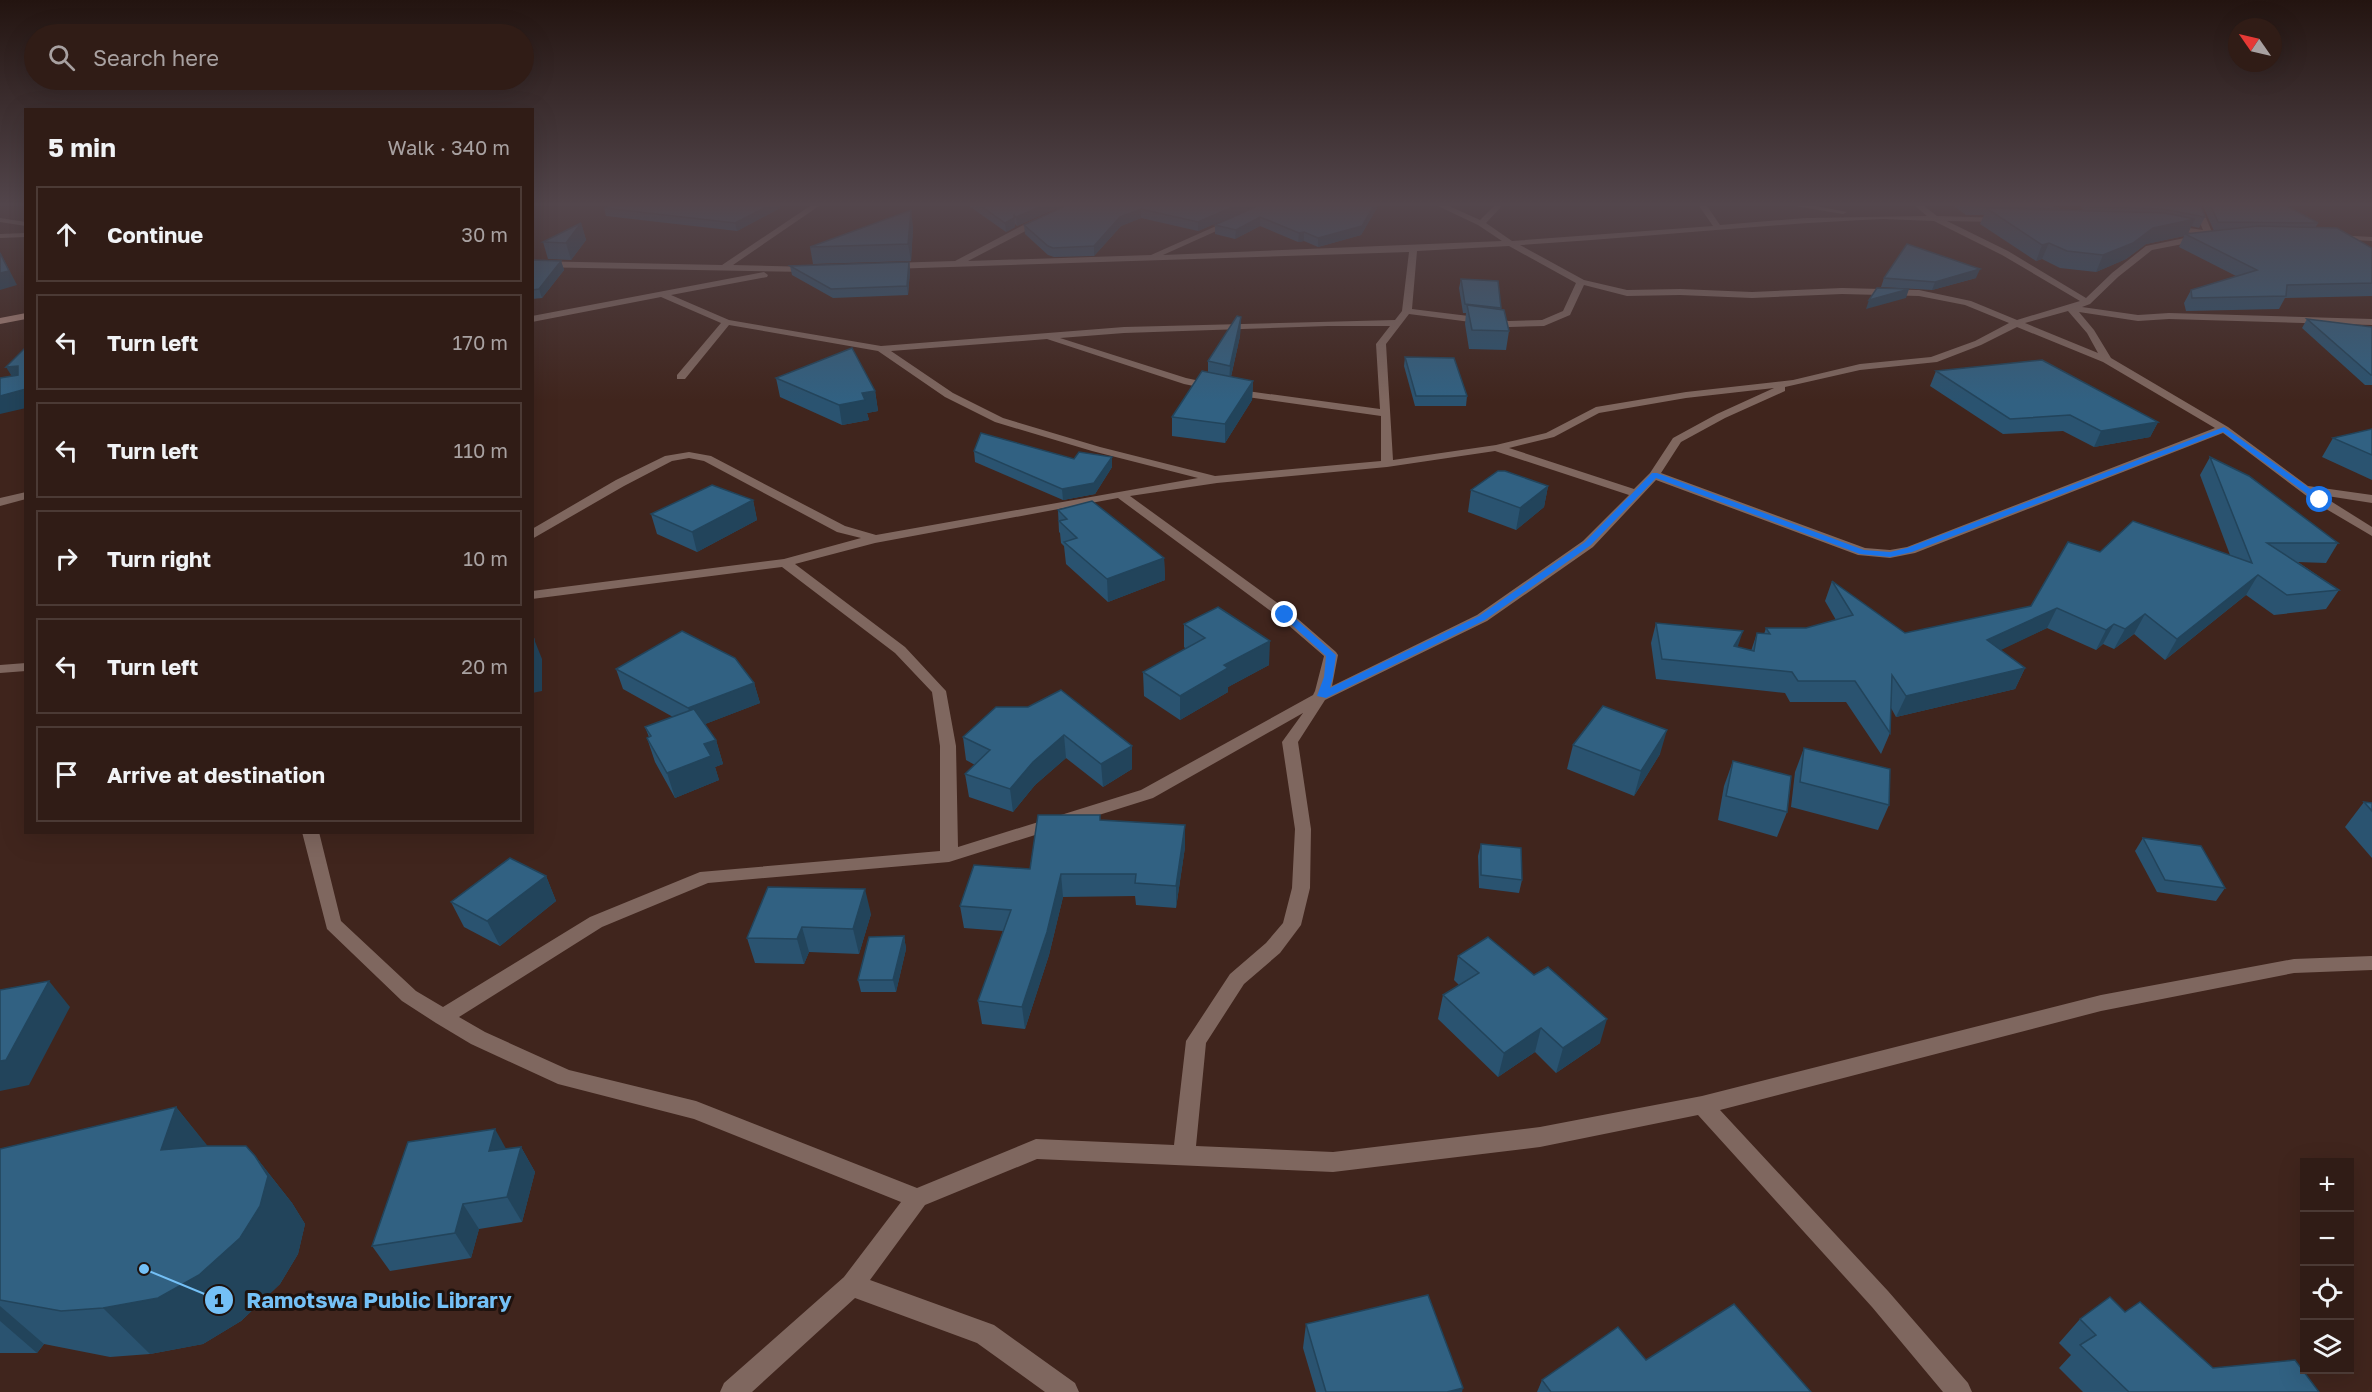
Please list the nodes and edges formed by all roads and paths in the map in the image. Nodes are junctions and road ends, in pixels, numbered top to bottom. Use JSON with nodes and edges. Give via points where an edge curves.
{"nodes":[{"id":1,"x":785,"y":271,"type":"edge"},
{"id":2,"x":1411,"y":271,"type":"edge"},
{"id":3,"x":1561,"y":271,"type":"edge"},
{"id":4,"x":2035,"y":271,"type":"edge"},
{"id":5,"x":2120,"y":271,"type":"edge"},
{"id":6,"x":1581,"y":282,"type":"junction"},
{"id":7,"x":663,"y":295,"type":"junction"},
{"id":8,"x":2087,"y":302,"type":"junction"},
{"id":9,"x":2070,"y":308,"type":"junction"},
{"id":10,"x":1407,"y":311,"type":"junction"},
{"id":11,"x":24,"y":316,"type":"edge"},
{"id":12,"x":534,"y":319,"type":"edge"},
{"id":13,"x":0,"y":321,"type":"edge"},
{"id":14,"x":727,"y":322,"type":"junction"},
{"id":15,"x":2019,"y":322,"type":"junction"},
{"id":16,"x":2372,"y":322,"type":"edge"},
{"id":17,"x":1396,"y":323,"type":"junction"},
{"id":18,"x":1043,"y":335,"type":"junction"},
{"id":19,"x":881,"y":348,"type":"junction"},
{"id":20,"x":2107,"y":360,"type":"junction"},
{"id":21,"x":681,"y":377,"type":"dead end"},
{"id":22,"x":1793,"y":383,"type":"junction"},
{"id":23,"x":1386,"y":413,"type":"junction"},
{"id":24,"x":2224,"y":429,"type":"junction"},
{"id":25,"x":1496,"y":448,"type":"junction"},
{"id":26,"x":1387,"y":464,"type":"junction"},
{"id":27,"x":1654,"y":475,"type":"junction"},
{"id":28,"x":1217,"y":479,"type":"junction"},
{"id":29,"x":2304,"y":488,"type":"junction"},
{"id":30,"x":1636,"y":493,"type":"junction"},
{"id":31,"x":1120,"y":494,"type":"junction"},
{"id":32,"x":24,"y":496,"type":"edge"},
{"id":33,"x":2372,"y":499,"type":"edge"},
{"id":34,"x":0,"y":502,"type":"edge"},
{"id":35,"x":2372,"y":532,"type":"edge"},
{"id":36,"x":534,"y":534,"type":"edge"},
{"id":37,"x":874,"y":538,"type":"junction"},
{"id":38,"x":784,"y":563,"type":"junction"},
{"id":39,"x":534,"y":595,"type":"edge"},
{"id":40,"x":24,"y":667,"type":"edge"},
{"id":41,"x":0,"y":669,"type":"edge"},
{"id":42,"x":1322,"y":696,"type":"junction"},
{"id":43,"x":310,"y":834,"type":"edge"},
{"id":44,"x":949,"y":856,"type":"junction"},
{"id":45,"x":2372,"y":963,"type":"edge"},
{"id":46,"x":443,"y":1017,"type":"junction"},
{"id":47,"x":1702,"y":1105,"type":"junction"},
{"id":48,"x":1184,"y":1155,"type":"junction"},
{"id":49,"x":917,"y":1198,"type":"junction"},
{"id":50,"x":852,"y":1285,"type":"junction"},
{"id":51,"x":732,"y":1392,"type":"edge"},
{"id":52,"x":1065,"y":1392,"type":"edge"},
{"id":53,"x":1959,"y":1392,"type":"edge"}],
"edges":[{"from":1,"to":7,"type":"street"},
{"from":2,"to":10,"type":"street"},
{"from":3,"to":6,"type":"street"},
{"from":4,"to":8,"type":"street"},
{"from":5,"to":8,"type":"street"},
{"from":6,"to":10,"type":"street","via":[[1567,313],[1544,323],[1509,324]]},
{"from":6,"to":15,"type":"street","via":[[1627,293],[1919,293],[1968,303]]},
{"from":7,"to":12,"type":"street"},
{"from":7,"to":14,"type":"street"},
{"from":8,"to":9,"type":"street"},
{"from":9,"to":15,"type":"street"},
{"from":9,"to":16,"type":"street","via":[[2138,318]]},
{"from":9,"to":20,"type":"street","via":[[2091,332]]},
{"from":10,"to":17,"type":"street"},
{"from":11,"to":13,"type":"main road"},
{"from":14,"to":19,"type":"street"},
{"from":14,"to":21,"type":"street"},
{"from":15,"to":20,"type":"street"},
{"from":15,"to":22,"type":"street","via":[[1933,360],[1860,367]]},
{"from":17,"to":18,"type":"street","via":[[1328,322]]},
{"from":17,"to":23,"type":"street","via":[[1381,344]]},
{"from":18,"to":19,"type":"street"},
{"from":18,"to":23,"type":"street","via":[[1184,381]]},
{"from":19,"to":28,"type":"street","via":[[949,395],[999,420]]},
{"from":20,"to":24,"type":"street"},
{"from":22,"to":25,"type":"street","via":[[1596,410],[1550,435]]},
{"from":22,"to":27,"type":"street","via":[[1677,440]]},
{"from":23,"to":26,"type":"street"},
{"from":24,"to":27,"type":"street","via":[[1910,550],[1890,554],[1863,552]]},
{"from":24,"to":29,"type":"street"},
{"from":25,"to":26,"type":"street"},
{"from":25,"to":30,"type":"street"},
{"from":26,"to":28,"type":"street"},
{"from":27,"to":30,"type":"street"},
{"from":28,"to":31,"type":"street"},
{"from":29,"to":33,"type":"street"},
{"from":29,"to":35,"type":"street"},
{"from":30,"to":42,"type":"street","via":[[1588,544],[1482,618]]},
{"from":31,"to":37,"type":"street"},
{"from":31,"to":42,"type":"street","via":[[1285,615],[1331,655]]},
{"from":32,"to":34,"type":"street"},
{"from":36,"to":37,"type":"street","via":[[669,458],[689,455],[707,458],[841,529]]},
{"from":37,"to":38,"type":"street"},
{"from":38,"to":39,"type":"street"},
{"from":38,"to":44,"type":"street","via":[[900,650],[939,692],[948,746]]},
{"from":40,"to":41,"type":"street"},
{"from":42,"to":44,"type":"street","via":[[1147,794]]},
{"from":42,"to":48,"type":"street","via":[[1290,742],[1303,829],[1301,888],[1292,925],[1238,979],[1196,1041]]},
{"from":43,"to":46,"type":"street","via":[[333,924],[409,996]]},
{"from":44,"to":46,"type":"street","via":[[706,877],[596,922]]},
{"from":45,"to":47,"type":"street","via":[[2294,966],[2101,1003]]},
{"from":46,"to":49,"type":"street","via":[[478,1038],[565,1078],[696,1110]]},
{"from":47,"to":48,"type":"street","via":[[1540,1137],[1333,1162]]},
{"from":47,"to":53,"type":"street","via":[[1880,1299]]},
{"from":48,"to":49,"type":"street","via":[[1036,1149]]},
{"from":49,"to":50,"type":"street"},
{"from":50,"to":51,"type":"street"},
{"from":50,"to":52,"type":"street","via":[[985,1334]]}]}
